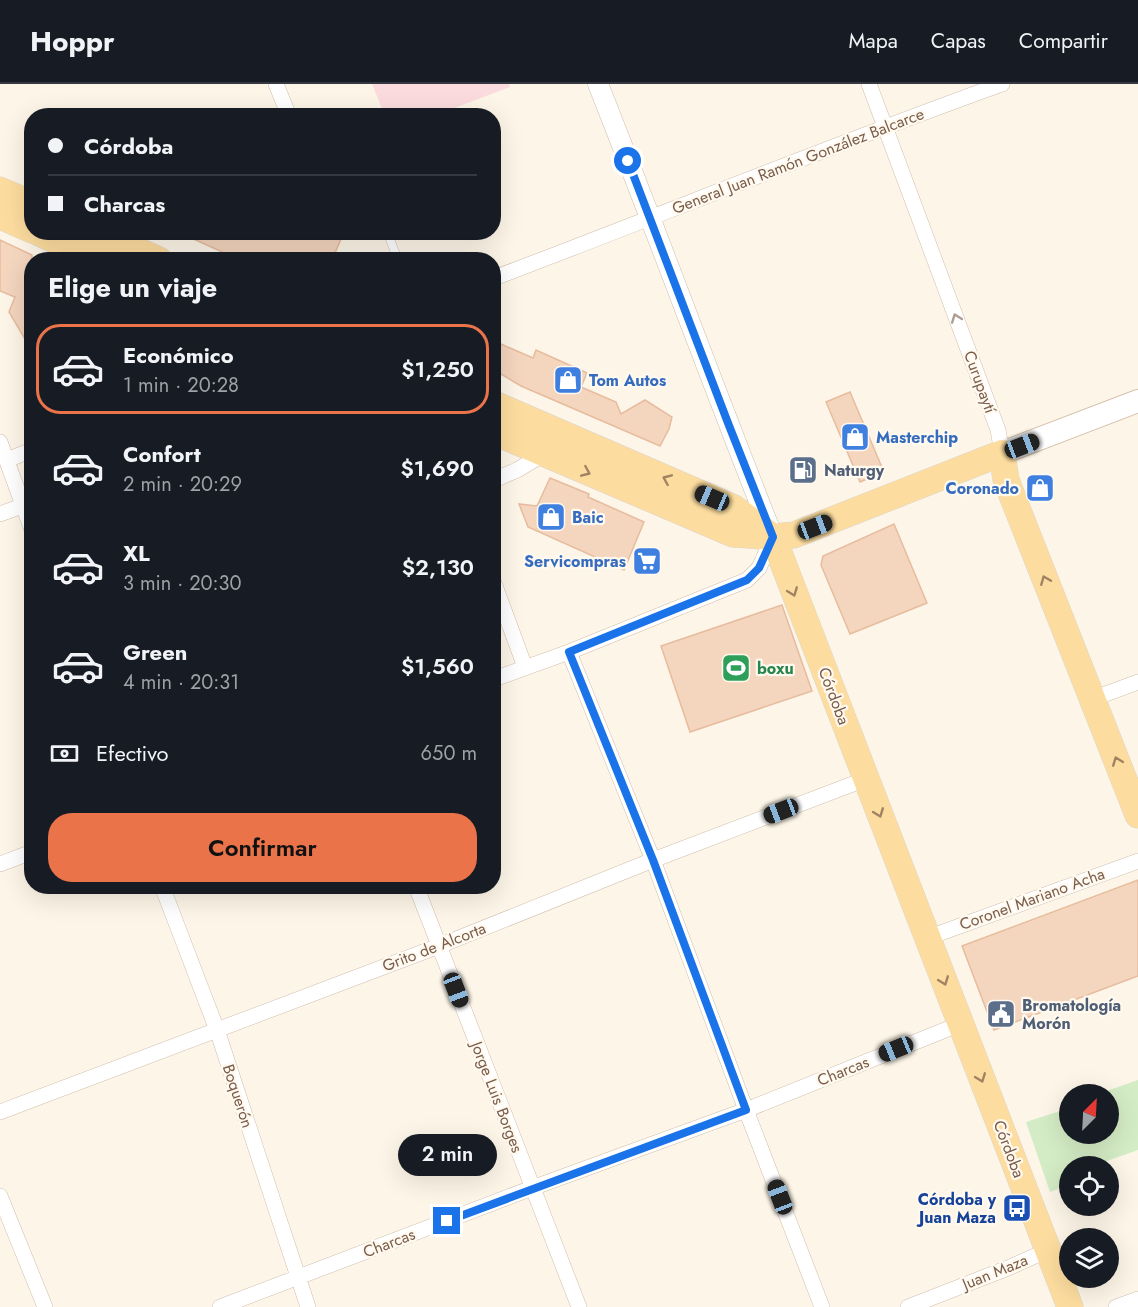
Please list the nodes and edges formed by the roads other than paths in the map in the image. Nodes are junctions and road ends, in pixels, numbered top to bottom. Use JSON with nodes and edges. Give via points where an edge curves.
{"nodes":[{"id":1,"x":276,"y":84,"type":"edge"},
{"id":2,"x":598,"y":84,"type":"edge"},
{"id":3,"x":869,"y":84,"type":"edge"},
{"id":4,"x":1002,"y":84,"type":"edge"},
{"id":5,"x":286,"y":108,"type":"edge"},
{"id":6,"x":885,"y":126,"type":"junction"},
{"id":7,"x":0,"y":190,"type":"edge"},
{"id":8,"x":24,"y":200,"type":"edge"},
{"id":9,"x":0,"y":216,"type":"edge"},
{"id":10,"x":651,"y":218,"type":"junction"},
{"id":11,"x":24,"y":226,"type":"edge"},
{"id":12,"x":55,"y":240,"type":"edge"},
{"id":13,"x":115,"y":240,"type":"edge"},
{"id":14,"x":81,"y":252,"type":"edge"},
{"id":15,"x":141,"y":252,"type":"edge"},
{"id":16,"x":501,"y":275,"type":"edge"},
{"id":17,"x":1138,"y":401,"type":"edge"},
{"id":18,"x":501,"y":407,"type":"edge"},
{"id":19,"x":501,"y":435,"type":"edge"},
{"id":20,"x":0,"y":442,"type":"edge"},
{"id":21,"x":24,"y":453,"type":"edge"},
{"id":22,"x":1002,"y":453,"type":"junction"},
{"id":23,"x":544,"y":454,"type":"junction"},
{"id":24,"x":7,"y":460,"type":"junction"},
{"id":25,"x":501,"y":477,"type":"edge"},
{"id":26,"x":22,"y":506,"type":"junction"},
{"id":27,"x":24,"y":511,"type":"edge"},
{"id":28,"x":0,"y":514,"type":"edge"},
{"id":29,"x":773,"y":537,"type":"junction"},
{"id":30,"x":501,"y":602,"type":"edge"},
{"id":31,"x":569,"y":652,"type":"junction"},
{"id":32,"x":525,"y":668,"type":"junction"},
{"id":33,"x":501,"y":677,"type":"edge"},
{"id":34,"x":1138,"y":682,"type":"edge"},
{"id":35,"x":1092,"y":699,"type":"junction"},
{"id":36,"x":866,"y":779,"type":"junction"},
{"id":37,"x":1138,"y":816,"type":"edge"},
{"id":38,"x":24,"y":855,"type":"edge"},
{"id":39,"x":653,"y":860,"type":"junction"},
{"id":40,"x":1138,"y":861,"type":"edge"},
{"id":41,"x":0,"y":864,"type":"edge"},
{"id":42,"x":165,"y":894,"type":"edge"},
{"id":43,"x":419,"y":894,"type":"edge"},
{"id":44,"x":927,"y":938,"type":"junction"},
{"id":45,"x":439,"y":946,"type":"junction"},
{"id":46,"x":960,"y":1024,"type":"junction"},
{"id":47,"x":217,"y":1030,"type":"junction"},
{"id":48,"x":746,"y":1110,"type":"junction"},
{"id":49,"x":0,"y":1112,"type":"edge"},
{"id":50,"x":532,"y":1188,"type":"junction"},
{"id":51,"x":0,"y":1196,"type":"edge"},
{"id":52,"x":1048,"y":1250,"type":"junction"},
{"id":53,"x":298,"y":1278,"type":"junction"},
{"id":54,"x":1138,"y":1299,"type":"edge"},
{"id":55,"x":45,"y":1307,"type":"edge"},
{"id":56,"x":220,"y":1307,"type":"edge"},
{"id":57,"x":308,"y":1307,"type":"edge"},
{"id":58,"x":579,"y":1307,"type":"edge"},
{"id":59,"x":822,"y":1307,"type":"edge"},
{"id":60,"x":908,"y":1307,"type":"edge"},
{"id":61,"x":1070,"y":1307,"type":"edge"},
{"id":62,"x":1116,"y":1307,"type":"edge"}],
"edges":[{"from":1,"to":5,"type":"street"},
{"from":2,"to":10,"type":"street","name":"Córdoba"},
{"from":3,"to":6,"type":"street","name":"Curupaytí"},
{"from":4,"to":6,"type":"street","name":"General Juan Ramón González Balcarce"},
{"from":6,"to":10,"type":"street","name":"General Juan Ramón González Balcarce"},
{"from":22,"to":6,"type":"street","name":"Curupaytí","one_way":true,"via":[[998,430]]},
{"from":7,"to":8,"type":"main road"},
{"from":9,"to":11,"type":"main road"},
{"from":10,"to":16,"type":"street","name":"General Juan Ramón González Balcarce"},
{"from":10,"to":29,"type":"street","name":"Córdoba"},
{"from":12,"to":14,"type":"main road"},
{"from":13,"to":15,"type":"main road"},
{"from":17,"to":22,"type":"main road"},
{"from":29,"to":18,"type":"main road","one_way":true,"via":[[734,508]]},
{"from":19,"to":23,"type":"main road"},
{"from":20,"to":24,"type":"street"},
{"from":21,"to":24,"type":"street"},
{"from":22,"to":29,"type":"main road","via":[[794,535]]},
{"from":35,"to":22,"type":"main road","name":"Curupaytí","one_way":true,"via":[[1006,480]]},
{"from":23,"to":25,"type":"street"},
{"from":23,"to":29,"type":"main road","one_way":true,"via":[[733,534]]},
{"from":24,"to":26,"type":"street"},
{"from":26,"to":27,"type":"street"},
{"from":26,"to":28,"type":"street"},
{"from":29,"to":31,"type":"street","via":[[759,568],[747,580]]},
{"from":29,"to":36,"type":"main road","name":"Córdoba","one_way":true},
{"from":30,"to":32,"type":"street"},
{"from":31,"to":32,"type":"street"},
{"from":31,"to":39,"type":"street"},
{"from":32,"to":33,"type":"street"},
{"from":34,"to":35,"type":"street"},
{"from":37,"to":35,"type":"main road","name":"Curupaytí","one_way":true},
{"from":36,"to":39,"type":"street","name":"Grito de Alcorta"},
{"from":36,"to":44,"type":"main road","name":"Córdoba","one_way":true},
{"from":38,"to":41,"type":"street"},
{"from":39,"to":45,"type":"street","name":"Grito de Alcorta"},
{"from":39,"to":48,"type":"street"},
{"from":40,"to":44,"type":"street","name":"Coronel Mariano Acha"},
{"from":42,"to":47,"type":"street","name":"Boquerón"},
{"from":43,"to":45,"type":"street","name":"Jorge Luis Borges"},
{"from":44,"to":46,"type":"main road","name":"Córdoba","one_way":true},
{"from":45,"to":47,"type":"street","name":"Grito de Alcorta"},
{"from":45,"to":50,"type":"street","name":"Jorge Luis Borges"},
{"from":46,"to":48,"type":"street","name":"Charcas"},
{"from":46,"to":52,"type":"main road","name":"Córdoba","one_way":true},
{"from":47,"to":49,"type":"street","name":"Grito de Alcorta"},
{"from":47,"to":53,"type":"street","name":"Boquerón"},
{"from":48,"to":50,"type":"street","name":"Charcas"},
{"from":48,"to":59,"type":"street"},
{"from":50,"to":53,"type":"street","name":"Charcas"},
{"from":50,"to":58,"type":"street","name":"Jorge Luis Borges"},
{"from":51,"to":55,"type":"street"},
{"from":52,"to":60,"type":"street","name":"Juan Maza"},
{"from":52,"to":61,"type":"main road","name":"Córdoba"},
{"from":53,"to":56,"type":"street","name":"Charcas"},
{"from":53,"to":57,"type":"street","name":"Boquerón"},
{"from":54,"to":62,"type":"street"}]}
